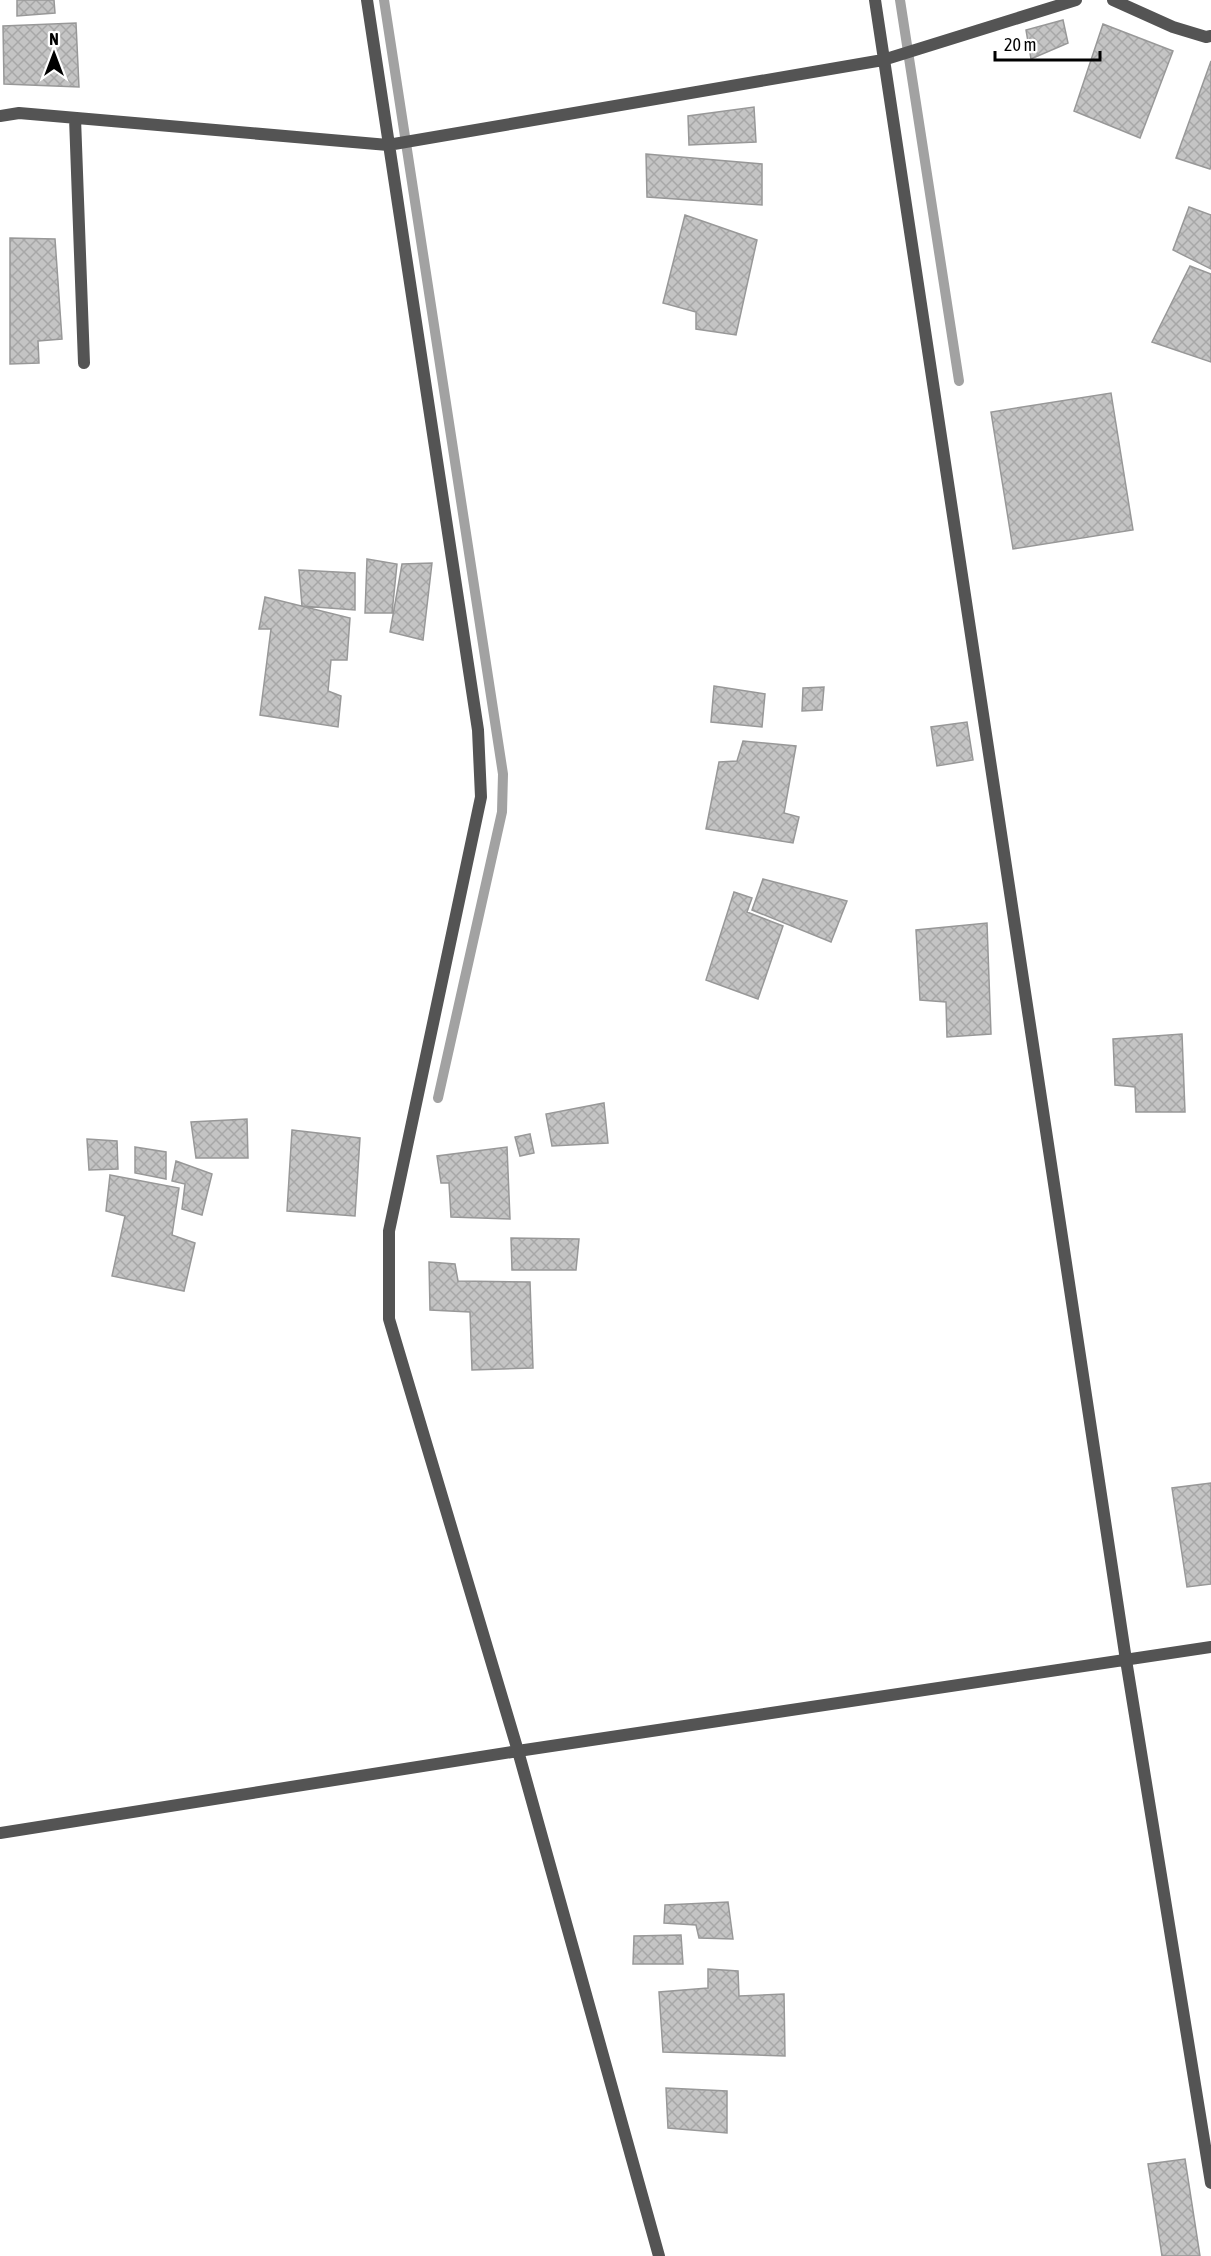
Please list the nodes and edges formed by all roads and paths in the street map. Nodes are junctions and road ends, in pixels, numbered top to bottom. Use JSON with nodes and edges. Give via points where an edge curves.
{"nodes":[{"id":1,"x":367,"y":0,"type":"edge"},
{"id":2,"x":875,"y":0,"type":"edge"},
{"id":3,"x":1076,"y":0,"type":"edge"},
{"id":4,"x":1113,"y":0,"type":"edge"},
{"id":5,"x":1211,"y":36,"type":"edge"},
{"id":6,"x":883,"y":60,"type":"junction"},
{"id":7,"x":0,"y":116,"type":"edge"},
{"id":8,"x":75,"y":118,"type":"junction"},
{"id":9,"x":388,"y":145,"type":"junction"},
{"id":10,"x":84,"y":363,"type":"dead end"},
{"id":11,"x":1211,"y":1647,"type":"edge"},
{"id":12,"x":1126,"y":1660,"type":"junction"},
{"id":13,"x":518,"y":1751,"type":"junction"},
{"id":14,"x":0,"y":1833,"type":"edge"},
{"id":15,"x":1211,"y":2183,"type":"edge"},
{"id":16,"x":659,"y":2256,"type":"edge"}],
"edges":[{"from":1,"to":9,"type":"street"},
{"from":2,"to":6,"type":"street"},
{"from":3,"to":6,"type":"street"},
{"from":4,"to":5,"type":"street","via":[[1173,27]]},
{"from":6,"to":9,"type":"street"},
{"from":6,"to":12,"type":"street"},
{"from":7,"to":8,"type":"street","via":[[19,113]]},
{"from":8,"to":9,"type":"street"},
{"from":8,"to":10,"type":"street"},
{"from":9,"to":13,"type":"street","via":[[478,730],[481,798],[389,1231],[389,1319]]},
{"from":11,"to":12,"type":"street"},
{"from":12,"to":13,"type":"street"},
{"from":12,"to":15,"type":"street"},
{"from":13,"to":14,"type":"street"},
{"from":13,"to":16,"type":"street"}]}
